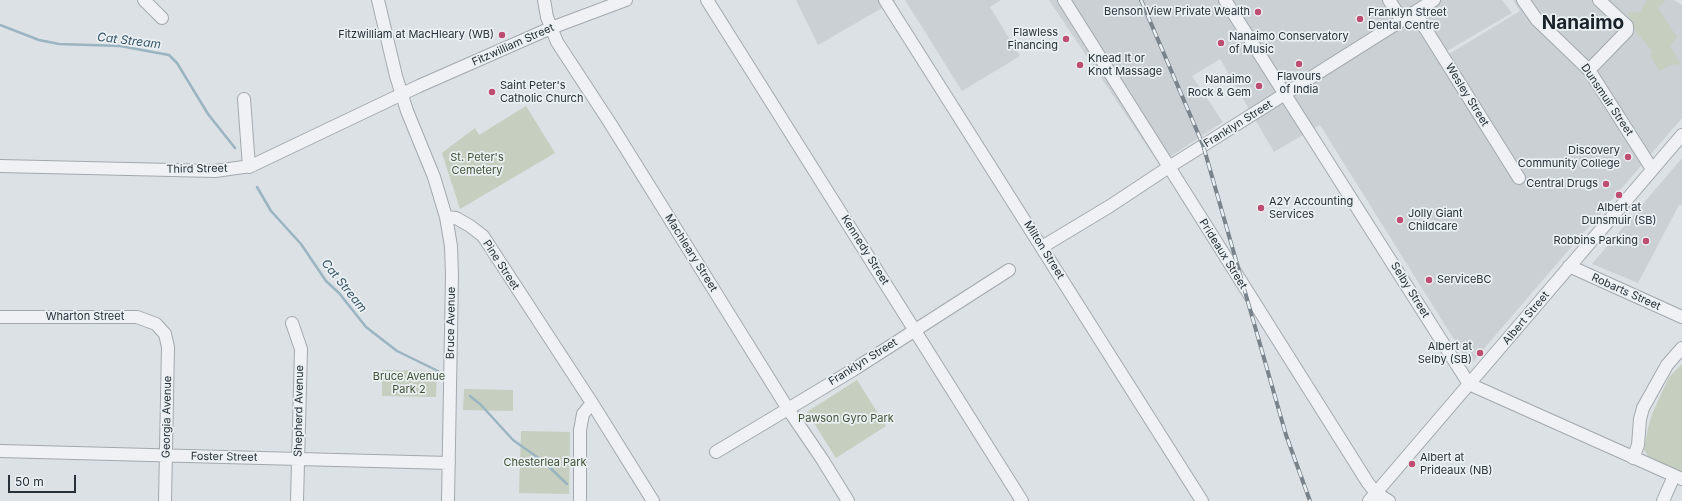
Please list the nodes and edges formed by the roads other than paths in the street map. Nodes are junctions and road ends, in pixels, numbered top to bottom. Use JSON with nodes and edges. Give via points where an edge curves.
{"nodes":[{"id":1,"x":144,"y":0,"type":"edge"},
{"id":2,"x":378,"y":0,"type":"edge"},
{"id":3,"x":544,"y":0,"type":"edge"},
{"id":4,"x":626,"y":0,"type":"edge"},
{"id":5,"x":707,"y":0,"type":"edge"},
{"id":6,"x":885,"y":0,"type":"edge"},
{"id":7,"x":1064,"y":0,"type":"edge"},
{"id":8,"x":1225,"y":0,"type":"edge"},
{"id":9,"x":1389,"y":0,"type":"edge"},
{"id":10,"x":1434,"y":0,"type":"edge"},
{"id":11,"x":1523,"y":0,"type":"edge"},
{"id":12,"x":1599,"y":0,"type":"edge"},
{"id":13,"x":1415,"y":12,"type":"junction"},
{"id":14,"x":162,"y":18,"type":"dead end"},
{"id":15,"x":1402,"y":20,"type":"junction"},
{"id":16,"x":551,"y":28,"type":"junction"},
{"id":17,"x":1588,"y":70,"type":"junction"},
{"id":18,"x":402,"y":94,"type":"junction"},
{"id":19,"x":1285,"y":94,"type":"junction"},
{"id":20,"x":244,"y":99,"type":"dead end"},
{"id":21,"x":1681,"y":136,"type":"edge"},
{"id":22,"x":0,"y":166,"type":"edge"},
{"id":23,"x":249,"y":167,"type":"junction"},
{"id":24,"x":1169,"y":167,"type":"junction"},
{"id":25,"x":1652,"y":169,"type":"junction"},
{"id":26,"x":1519,"y":178,"type":"dead end"},
{"id":27,"x":446,"y":217,"type":"junction"},
{"id":28,"x":1042,"y":247,"type":"junction"},
{"id":29,"x":1569,"y":266,"type":"junction"},
{"id":30,"x":1009,"y":270,"type":"dead end"},
{"id":31,"x":1682,"y":317,"type":"edge"},
{"id":32,"x":0,"y":318,"type":"edge"},
{"id":33,"x":292,"y":323,"type":"dead end"},
{"id":34,"x":915,"y":330,"type":"junction"},
{"id":35,"x":165,"y":334,"type":"joint"},
{"id":36,"x":1682,"y":348,"type":"edge"},
{"id":37,"x":1470,"y":384,"type":"junction"},
{"id":38,"x":592,"y":403,"type":"junction"},
{"id":39,"x":788,"y":409,"type":"junction"},
{"id":40,"x":0,"y":451,"type":"edge"},
{"id":41,"x":716,"y":452,"type":"dead end"},
{"id":42,"x":166,"y":456,"type":"junction"},
{"id":43,"x":1634,"y":458,"type":"junction"},
{"id":44,"x":298,"y":459,"type":"junction"},
{"id":45,"x":449,"y":463,"type":"junction"},
{"id":46,"x":1678,"y":478,"type":"edge"},
{"id":47,"x":1373,"y":497,"type":"edge"},
{"id":48,"x":165,"y":501,"type":"edge"},
{"id":49,"x":297,"y":501,"type":"edge"},
{"id":50,"x":448,"y":501,"type":"edge"},
{"id":51,"x":580,"y":501,"type":"edge"},
{"id":52,"x":653,"y":501,"type":"edge"},
{"id":53,"x":848,"y":501,"type":"edge"},
{"id":54,"x":1022,"y":501,"type":"edge"},
{"id":55,"x":1202,"y":501,"type":"edge"},
{"id":56,"x":1389,"y":501,"type":"edge"},
{"id":57,"x":1663,"y":501,"type":"edge"}],
"edges":[{"from":1,"to":14,"type":"street"},
{"from":2,"to":18,"type":"street"},
{"from":3,"to":16,"type":"street","name":"Machleary Street"},
{"from":4,"to":16,"type":"street","name":"Fitzwilliam Street"},
{"from":5,"to":34,"type":"street","name":"Kennedy Street"},
{"from":6,"to":28,"type":"street","name":"Milton Street"},
{"from":7,"to":24,"type":"street","name":"Prideaux Street"},
{"from":8,"to":19,"type":"street","name":"Selby Street"},
{"from":9,"to":15,"type":"street"},
{"from":10,"to":13,"type":"street","name":"Franklyn Street"},
{"from":11,"to":17,"type":"street","name":"Dunsmuir Street","via":[[1537,20]]},
{"from":12,"to":17,"type":"street","via":[[1627,26],[1627,31]]},
{"from":13,"to":15,"type":"street","name":"Franklyn Street"},
{"from":13,"to":26,"type":"street","name":"Wesley Street"},
{"from":15,"to":19,"type":"street","name":"Franklyn Street"},
{"from":16,"to":18,"type":"street","name":"Fitzwilliam Street"},
{"from":16,"to":39,"type":"street","name":"Machleary Street","via":[[557,42]]},
{"from":17,"to":25,"type":"street","name":"Dunsmuir Street"},
{"from":18,"to":23,"type":"street","name":"Third Street"},
{"from":18,"to":27,"type":"street","via":[[434,177]]},
{"from":19,"to":24,"type":"street","name":"Franklyn Street"},
{"from":19,"to":37,"type":"street","name":"Selby Street"},
{"from":20,"to":23,"type":"street"},
{"from":21,"to":25,"type":"street","name":"Albert Street"},
{"from":22,"to":23,"type":"street","name":"Third Street","via":[[215,171]]},
{"from":24,"to":28,"type":"street","name":"Franklyn Street"},
{"from":24,"to":47,"type":"street","name":"Prideaux Street","via":[[1368,483]]},
{"from":25,"to":29,"type":"street","name":"Albert Street"},
{"from":27,"to":38,"type":"street","name":"Pine Street","via":[[456,218],[483,236]]},
{"from":27,"to":45,"type":"street","name":"Bruce Avenue","via":[[451,246],[452,276]]},
{"from":28,"to":55,"type":"street","name":"Milton Street"},
{"from":29,"to":31,"type":"street","name":"Robarts Street"},
{"from":29,"to":37,"type":"street","name":"Albert Street"},
{"from":30,"to":34,"type":"street","name":"Franklyn Street"},
{"from":32,"to":35,"type":"street","name":"Wharton Street","via":[[137,317],[156,324]]},
{"from":33,"to":44,"type":"street","name":"Shepherd Avenue","via":[[301,349]]},
{"from":34,"to":39,"type":"street","name":"Franklyn Street"},
{"from":34,"to":54,"type":"street","name":"Kennedy Street"},
{"from":35,"to":42,"type":"street","name":"Georgia Avenue","via":[[168,348]]},
{"from":36,"to":43,"type":"street","via":[[1667,365],[1643,408]]},
{"from":37,"to":43,"type":"street"},
{"from":37,"to":47,"type":"street","name":"Albert Street"},
{"from":38,"to":51,"type":"street","via":[[584,414],[580,430]]},
{"from":38,"to":52,"type":"street","name":"Pine Street"},
{"from":39,"to":41,"type":"street","name":"Franklyn Street"},
{"from":39,"to":53,"type":"street","name":"Machleary Street"},
{"from":40,"to":42,"type":"street","name":"Foster Street"},
{"from":42,"to":44,"type":"street","name":"Foster Street"},
{"from":42,"to":48,"type":"street","name":"Georgia Avenue"},
{"from":43,"to":46,"type":"street"},
{"from":44,"to":45,"type":"street","name":"Foster Street"},
{"from":44,"to":49,"type":"street","name":"Shepherd Avenue"},
{"from":45,"to":50,"type":"street","name":"Bruce Avenue"},
{"from":46,"to":57,"type":"street"},
{"from":47,"to":56,"type":"street","name":"Prideaux Street"}]}
